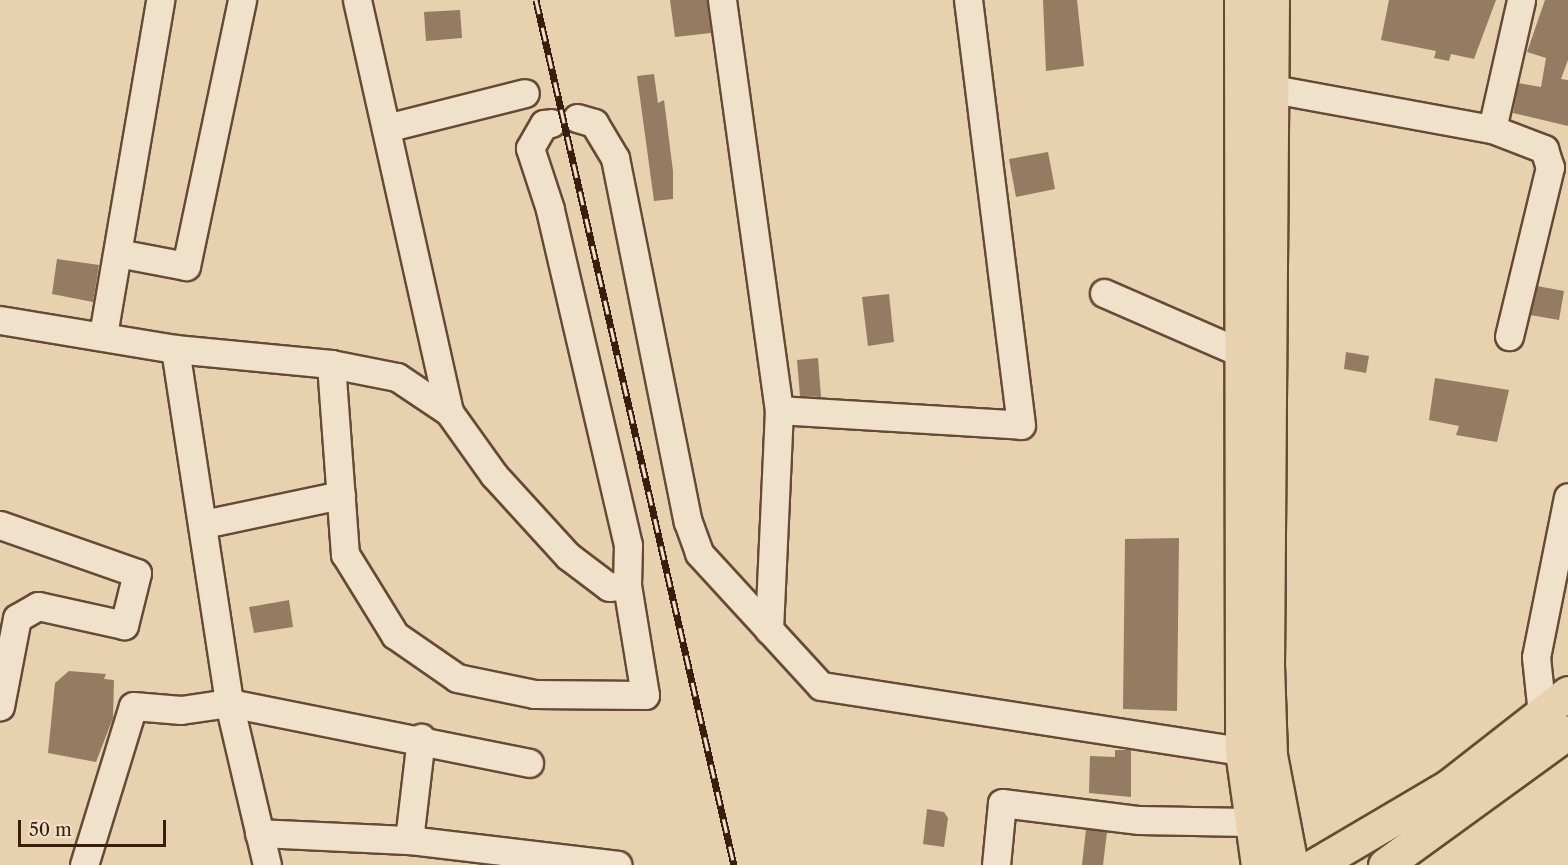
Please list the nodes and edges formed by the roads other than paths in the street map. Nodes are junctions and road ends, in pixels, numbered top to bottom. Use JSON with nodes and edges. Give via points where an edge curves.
{"nodes":[{"id":1,"x":160,"y":0,"type":"edge"},
{"id":2,"x":242,"y":0,"type":"edge"},
{"id":3,"x":357,"y":0,"type":"edge"},
{"id":4,"x":722,"y":0,"type":"edge"},
{"id":5,"x":968,"y":0,"type":"edge"},
{"id":6,"x":1240,"y":0,"type":"edge"},
{"id":7,"x":1272,"y":0,"type":"edge"},
{"id":8,"x":1521,"y":0,"type":"edge"},
{"id":9,"x":1273,"y":89,"type":"junction"},
{"id":10,"x":525,"y":93,"type":"dead end"},
{"id":11,"x":577,"y":118,"type":"dead end"},
{"id":12,"x":551,"y":123,"type":"dead end"},
{"id":13,"x":386,"y":128,"type":"junction"},
{"id":14,"x":1492,"y":129,"type":"junction"},
{"id":15,"x":118,"y":253,"type":"junction"},
{"id":16,"x":1104,"y":293,"type":"dead end"},
{"id":17,"x":0,"y":320,"type":"edge"},
{"id":18,"x":103,"y":335,"type":"junction"},
{"id":19,"x":1509,"y":336,"type":"dead end"},
{"id":20,"x":175,"y":349,"type":"junction"},
{"id":21,"x":1237,"y":351,"type":"junction"},
{"id":22,"x":331,"y":364,"type":"junction"},
{"id":23,"x":779,"y":410,"type":"junction"},
{"id":24,"x":449,"y":412,"type":"junction"},
{"id":25,"x":341,"y":495,"type":"junction"},
{"id":26,"x":1568,"y":497,"type":"edge"},
{"id":27,"x":204,"y":524,"type":"junction"},
{"id":28,"x":0,"y":525,"type":"edge"},
{"id":29,"x":627,"y":585,"type":"junction"},
{"id":30,"x":769,"y":630,"type":"junction"},
{"id":31,"x":1568,"y":693,"type":"edge"},
{"id":32,"x":229,"y":704,"type":"junction"},
{"id":33,"x":0,"y":706,"type":"edge"},
{"id":34,"x":1555,"y":723,"type":"edge"},
{"id":35,"x":421,"y":738,"type":"junction"},
{"id":36,"x":1242,"y":751,"type":"junction"},
{"id":37,"x":529,"y":763,"type":"dead end"},
{"id":38,"x":1248,"y":822,"type":"junction"},
{"id":39,"x":259,"y":833,"type":"junction"},
{"id":40,"x":410,"y":840,"type":"junction"},
{"id":41,"x":84,"y":865,"type":"edge"},
{"id":42,"x":267,"y":865,"type":"edge"},
{"id":43,"x":618,"y":865,"type":"edge"},
{"id":44,"x":996,"y":865,"type":"edge"},
{"id":45,"x":1258,"y":865,"type":"edge"},
{"id":46,"x":1292,"y":865,"type":"edge"},
{"id":47,"x":1315,"y":865,"type":"edge"},
{"id":48,"x":1385,"y":865,"type":"edge"}],
"edges":[{"from":1,"to":15,"type":"street"},
{"from":2,"to":15,"type":"street","via":[[186,266]]},
{"from":3,"to":13,"type":"street"},
{"from":4,"to":23,"type":"street"},
{"from":5,"to":23,"type":"street","via":[[1021,425]]},
{"from":6,"to":21,"type":"main road"},
{"from":7,"to":9,"type":"main road"},
{"from":8,"to":14,"type":"street"},
{"from":9,"to":14,"type":"street"},
{"from":9,"to":46,"type":"main road","via":[[1267,665],[1270,755]]},
{"from":10,"to":13,"type":"street"},
{"from":11,"to":30,"type":"street","via":[[594,123],[615,158],[688,522],[699,553]]},
{"from":12,"to":29,"type":"street","via":[[544,124],[530,148],[550,209],[628,545]]},
{"from":13,"to":24,"type":"street"},
{"from":14,"to":19,"type":"street","via":[[1530,139],[1544,149],[1550,167]]},
{"from":15,"to":18,"type":"street"},
{"from":16,"to":21,"type":"street"},
{"from":17,"to":18,"type":"street"},
{"from":18,"to":20,"type":"street"},
{"from":20,"to":22,"type":"street"},
{"from":20,"to":27,"type":"street"},
{"from":21,"to":36,"type":"main road"},
{"from":22,"to":24,"type":"street","via":[[398,377]]},
{"from":22,"to":25,"type":"street"},
{"from":23,"to":30,"type":"street"},
{"from":24,"to":29,"type":"street","via":[[538,527],[590,575],[609,587]]},
{"from":25,"to":27,"type":"street"},
{"from":25,"to":29,"type":"street","via":[[345,554],[395,635],[457,678],[534,694],[645,695]]},
{"from":26,"to":34,"type":"street","via":[[1536,657]]},
{"from":27,"to":32,"type":"street"},
{"from":28,"to":33,"type":"street","via":[[137,573],[124,625],[39,606],[17,618]]},
{"from":30,"to":36,"type":"street","via":[[821,686]]},
{"from":31,"to":34,"type":"main road"},
{"from":32,"to":35,"type":"street"},
{"from":32,"to":39,"type":"street"},
{"from":32,"to":41,"type":"street","via":[[181,710],[134,706]]},
{"from":34,"to":47,"type":"main road"},
{"from":34,"to":48,"type":"main road"},
{"from":35,"to":37,"type":"street"},
{"from":35,"to":40,"type":"street"},
{"from":36,"to":38,"type":"main road"},
{"from":38,"to":44,"type":"street","via":[[1139,820],[1002,803]]},
{"from":38,"to":45,"type":"main road"},
{"from":39,"to":40,"type":"street"},
{"from":39,"to":42,"type":"street"},
{"from":40,"to":43,"type":"street"}]}
